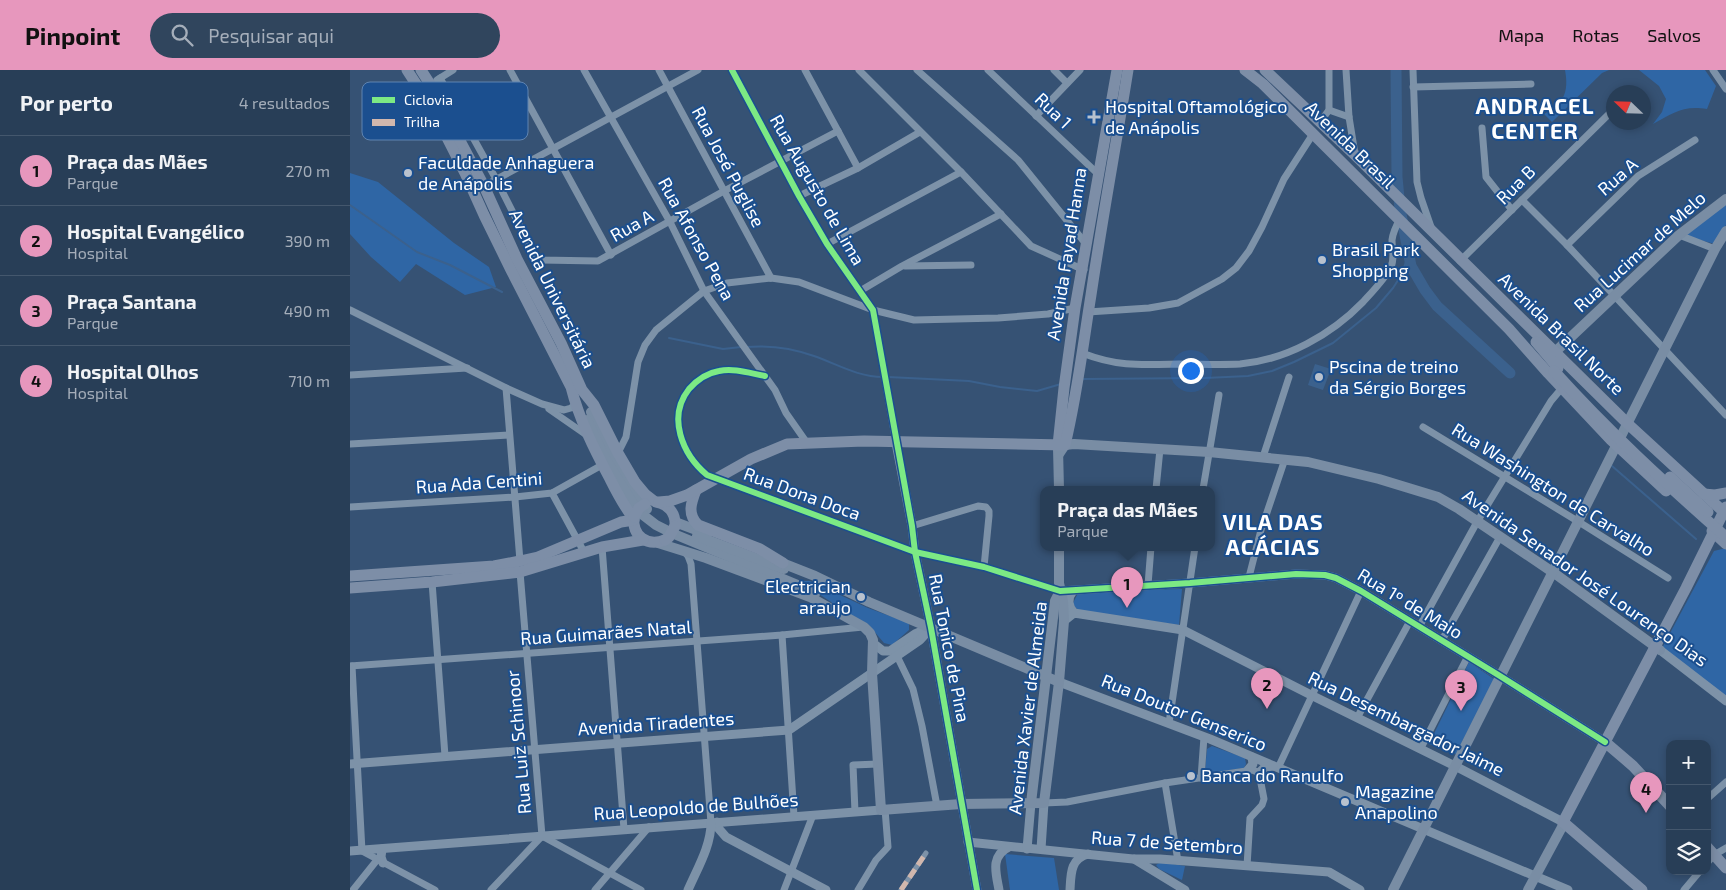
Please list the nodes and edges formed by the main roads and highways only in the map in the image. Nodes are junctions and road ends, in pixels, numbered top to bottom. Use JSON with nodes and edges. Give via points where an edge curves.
{"nodes":[{"id":1,"x":406,"y":70,"type":"edge"},
{"id":2,"x":420,"y":70,"type":"edge"},
{"id":3,"x":1117,"y":70,"type":"edge"},
{"id":4,"x":1128,"y":70,"type":"edge"},
{"id":5,"x":1245,"y":70,"type":"edge"},
{"id":6,"x":1251,"y":70,"type":"edge"},
{"id":7,"x":1265,"y":70,"type":"edge"},
{"id":8,"x":414,"y":82,"type":"edge"},
{"id":9,"x":435,"y":82,"type":"edge"},
{"id":10,"x":1263,"y":84,"type":"junction"},
{"id":11,"x":1113,"y":126,"type":"junction"},
{"id":12,"x":448,"y":140,"type":"edge"},
{"id":13,"x":459,"y":140,"type":"edge"},
{"id":14,"x":1378,"y":178,"type":"joint"},
{"id":15,"x":1726,"y":199,"type":"edge"},
{"id":16,"x":1386,"y":205,"type":"joint"},
{"id":17,"x":1725,"y":234,"type":"edge"},
{"id":18,"x":515,"y":267,"type":"junction"},
{"id":19,"x":1523,"y":322,"type":"junction"},
{"id":20,"x":1509,"y":329,"type":"junction"},
{"id":21,"x":1555,"y":352,"type":"junction"},
{"id":22,"x":1556,"y":369,"type":"junction"},
{"id":23,"x":576,"y":388,"type":"junction"},
{"id":24,"x":1628,"y":424,"type":"junction"},
{"id":25,"x":1617,"y":446,"type":"junction"},
{"id":26,"x":1061,"y":448,"type":"junction"},
{"id":27,"x":1059,"y":486,"type":"edge"},
{"id":28,"x":692,"y":492,"type":"junction"},
{"id":29,"x":1726,"y":493,"type":"edge"},
{"id":30,"x":1704,"y":494,"type":"junction"},
{"id":31,"x":652,"y":503,"type":"junction"},
{"id":32,"x":1725,"y":514,"type":"edge"},
{"id":33,"x":634,"y":519,"type":"junction"},
{"id":34,"x":675,"y":522,"type":"junction"},
{"id":35,"x":1723,"y":538,"type":"edge"},
{"id":36,"x":643,"y":540,"type":"junction"},
{"id":37,"x":662,"y":541,"type":"junction"},
{"id":38,"x":1059,"y":551,"type":"edge"},
{"id":39,"x":783,"y":563,"type":"junction"},
{"id":40,"x":520,"y":567,"type":"junction"},
{"id":41,"x":1554,"y":573,"type":"junction"},
{"id":42,"x":350,"y":576,"type":"edge"},
{"id":43,"x":829,"y":582,"type":"junction"},
{"id":44,"x":350,"y":588,"type":"edge"},
{"id":45,"x":1060,"y":591,"type":"junction"},
{"id":46,"x":831,"y":608,"type":"junction"},
{"id":47,"x":931,"y":628,"type":"joint"},
{"id":48,"x":1658,"y":649,"type":"junction"},
{"id":49,"x":1046,"y":677,"type":"junction"},
{"id":50,"x":1059,"y":682,"type":"junction"},
{"id":51,"x":1608,"y":744,"type":"junction"},
{"id":52,"x":1666,"y":802,"type":"edge"},
{"id":53,"x":1031,"y":803,"type":"junction"},
{"id":54,"x":1044,"y":803,"type":"joint"},
{"id":55,"x":883,"y":810,"type":"joint"},
{"id":56,"x":1564,"y":825,"type":"junction"},
{"id":57,"x":1711,"y":856,"type":"edge"},
{"id":58,"x":1726,"y":868,"type":"edge"},
{"id":59,"x":1393,"y":890,"type":"edge"},
{"id":60,"x":1528,"y":890,"type":"edge"},
{"id":61,"x":1642,"y":890,"type":"edge"}],
"edges":[{"from":1,"to":8,"type":"main road","name":"Avenida Universitária"},
{"from":2,"to":9,"type":"main road","name":"Avenida Universitária"},
{"from":3,"to":11,"type":"main road","name":"Avenida Fayad Hanna"},
{"from":4,"to":11,"type":"main road","name":"Avenida Fayad Hanna"},
{"from":5,"to":10,"type":"main road","name":"Avenida Brasil"},
{"from":6,"to":10,"type":"main road"},
{"from":7,"to":14,"type":"main road","name":"Avenida Brasil"},
{"from":10,"to":16,"type":"main road","name":"Avenida Brasil"},
{"from":11,"to":26,"type":"main road","name":"Avenida Fayad Hanna","via":[[1082,353],[1069,428]]},
{"from":11,"to":26,"type":"main road","name":"Avenida Fayad Hanna","via":[[1098,174],[1075,308],[1064,383]]},
{"from":12,"to":18,"type":"main road","name":"Avenida Universitária","via":[[484,215]]},
{"from":13,"to":18,"type":"main road","name":"Avenida Universitária","via":[[484,186]]},
{"from":14,"to":19,"type":"main road","name":"Avenida Brasil Norte"},
{"from":15,"to":21,"type":"main road","name":"Rua Lucimar de Melo","via":[[1679,235]]},
{"from":16,"to":20,"type":"main road","name":"Avenida Brasil Norte"},
{"from":17,"to":24,"type":"main road"},
{"from":18,"to":23,"type":"main road","name":"Avenida Universitária"},
{"from":19,"to":21,"type":"main road","name":"Avenida Brasil Norte"},
{"from":19,"to":22,"type":"main road"},
{"from":20,"to":22,"type":"main road"},
{"from":20,"to":25,"type":"main road","name":"Avenida Brasil Norte"},
{"from":21,"to":24,"type":"main road","name":"Avenida Brasil Norte"},
{"from":22,"to":35,"type":"main road","bridge":true,"via":[[1589,410]]},
{"from":23,"to":31,"type":"main road","name":"Avenida Universitária","via":[[594,405],[618,453]]},
{"from":23,"to":33,"type":"main road","name":"Avenida Universitária","via":[[576,404],[589,436],[622,503]]},
{"from":23,"to":43,"type":"main road","name":"Avenida Universitária","via":[[630,486],[659,520],[800,575]]},
{"from":23,"to":46,"type":"main road","name":"Avenida Universitária","via":[[606,460],[643,515],[674,534],[804,588]]},
{"from":24,"to":25,"type":"main road"},
{"from":24,"to":30,"type":"main road","name":"Avenida Brasil Norte"},
{"from":25,"to":35,"type":"main road","name":"Avenida Brasil Norte"},
{"from":25,"to":41,"type":"main road"},
{"from":26,"to":27,"type":"main road"},
{"from":26,"to":28,"type":"main road","name":"Avenida Senador José Lourenço Dias","via":[[864,441],[788,444],[751,459]]},
{"from":26,"to":41,"type":"main road","name":"Avenida Senador José Lourenço Dias","via":[[1074,444],[1209,452],[1308,462],[1347,471],[1438,497]]},
{"from":28,"to":31,"type":"main road","name":"Avenida Senador José Lourenço Dias","via":[[670,501]]},
{"from":28,"to":34,"type":"main road","name":"Avenida Senador José Lourenço Dias","via":[[680,503]]},
{"from":28,"to":39,"type":"main road","via":[[690,510],[698,525],[760,549]]},
{"from":29,"to":30,"type":"main road"},
{"from":30,"to":32,"type":"main road","name":"Avenida Brasil Norte"},
{"from":31,"to":33,"type":"main road","bridge":true,"via":[[639,508]]},
{"from":31,"to":34,"type":"main road","via":[[668,506]]},
{"from":32,"to":35,"type":"main road"},
{"from":33,"to":36,"type":"main road","via":[[635,530]]},
{"from":33,"to":40,"type":"main road"},
{"from":34,"to":37,"type":"main road","bridge":true,"via":[[669,536]]},
{"from":34,"to":39,"type":"main road","name":"Avenida Universitária"},
{"from":35,"to":48,"type":"main road"},
{"from":35,"to":48,"type":"main road","via":[[1712,551]]},
{"from":36,"to":37,"type":"main road","via":[[650,543]]},
{"from":36,"to":40,"type":"main road"},
{"from":37,"to":46,"type":"main road","name":"Avenida Universitária"},
{"from":38,"to":45,"type":"main road"},
{"from":39,"to":43,"type":"main road","name":"Avenida Universitária"},
{"from":40,"to":42,"type":"main road"},
{"from":40,"to":44,"type":"main road","via":[[432,582]]},
{"from":41,"to":48,"type":"main road","name":"Avenida Senador José Lourenço Dias"},
{"from":41,"to":59,"type":"main road"},
{"from":43,"to":47,"type":"main road","name":"Avenida Universitária"},
{"from":45,"to":49,"type":"main road","name":"Avenida Xavier de Almeida","via":[[1054,601]]},
{"from":45,"to":50,"type":"main road","name":"Avenida Xavier de Almeida","via":[[1064,621]]},
{"from":46,"to":55,"type":"main road","name":"Avenida Universitária","via":[[864,627],[873,643],[872,672]]},
{"from":47,"to":49,"type":"main road","name":"Rua Doutor Genserico"},
{"from":48,"to":51,"type":"main road"},
{"from":49,"to":50,"type":"main road","name":"Rua Doutor Genserico"},
{"from":49,"to":53,"type":"main road","name":"Avenida Xavier de Almeida"},
{"from":50,"to":54,"type":"main road","name":"Avenida Xavier de Almeida"},
{"from":51,"to":52,"type":"main road"},
{"from":51,"to":56,"type":"main road"},
{"from":53,"to":54,"type":"main road","name":"Rua Leopoldo de Bulhões"},
{"from":53,"to":55,"type":"main road","name":"Rua Leopoldo de Bulhões"},
{"from":56,"to":60,"type":"main road"},
{"from":56,"to":61,"type":"main road"},
{"from":57,"to":58,"type":"main road"}]}
